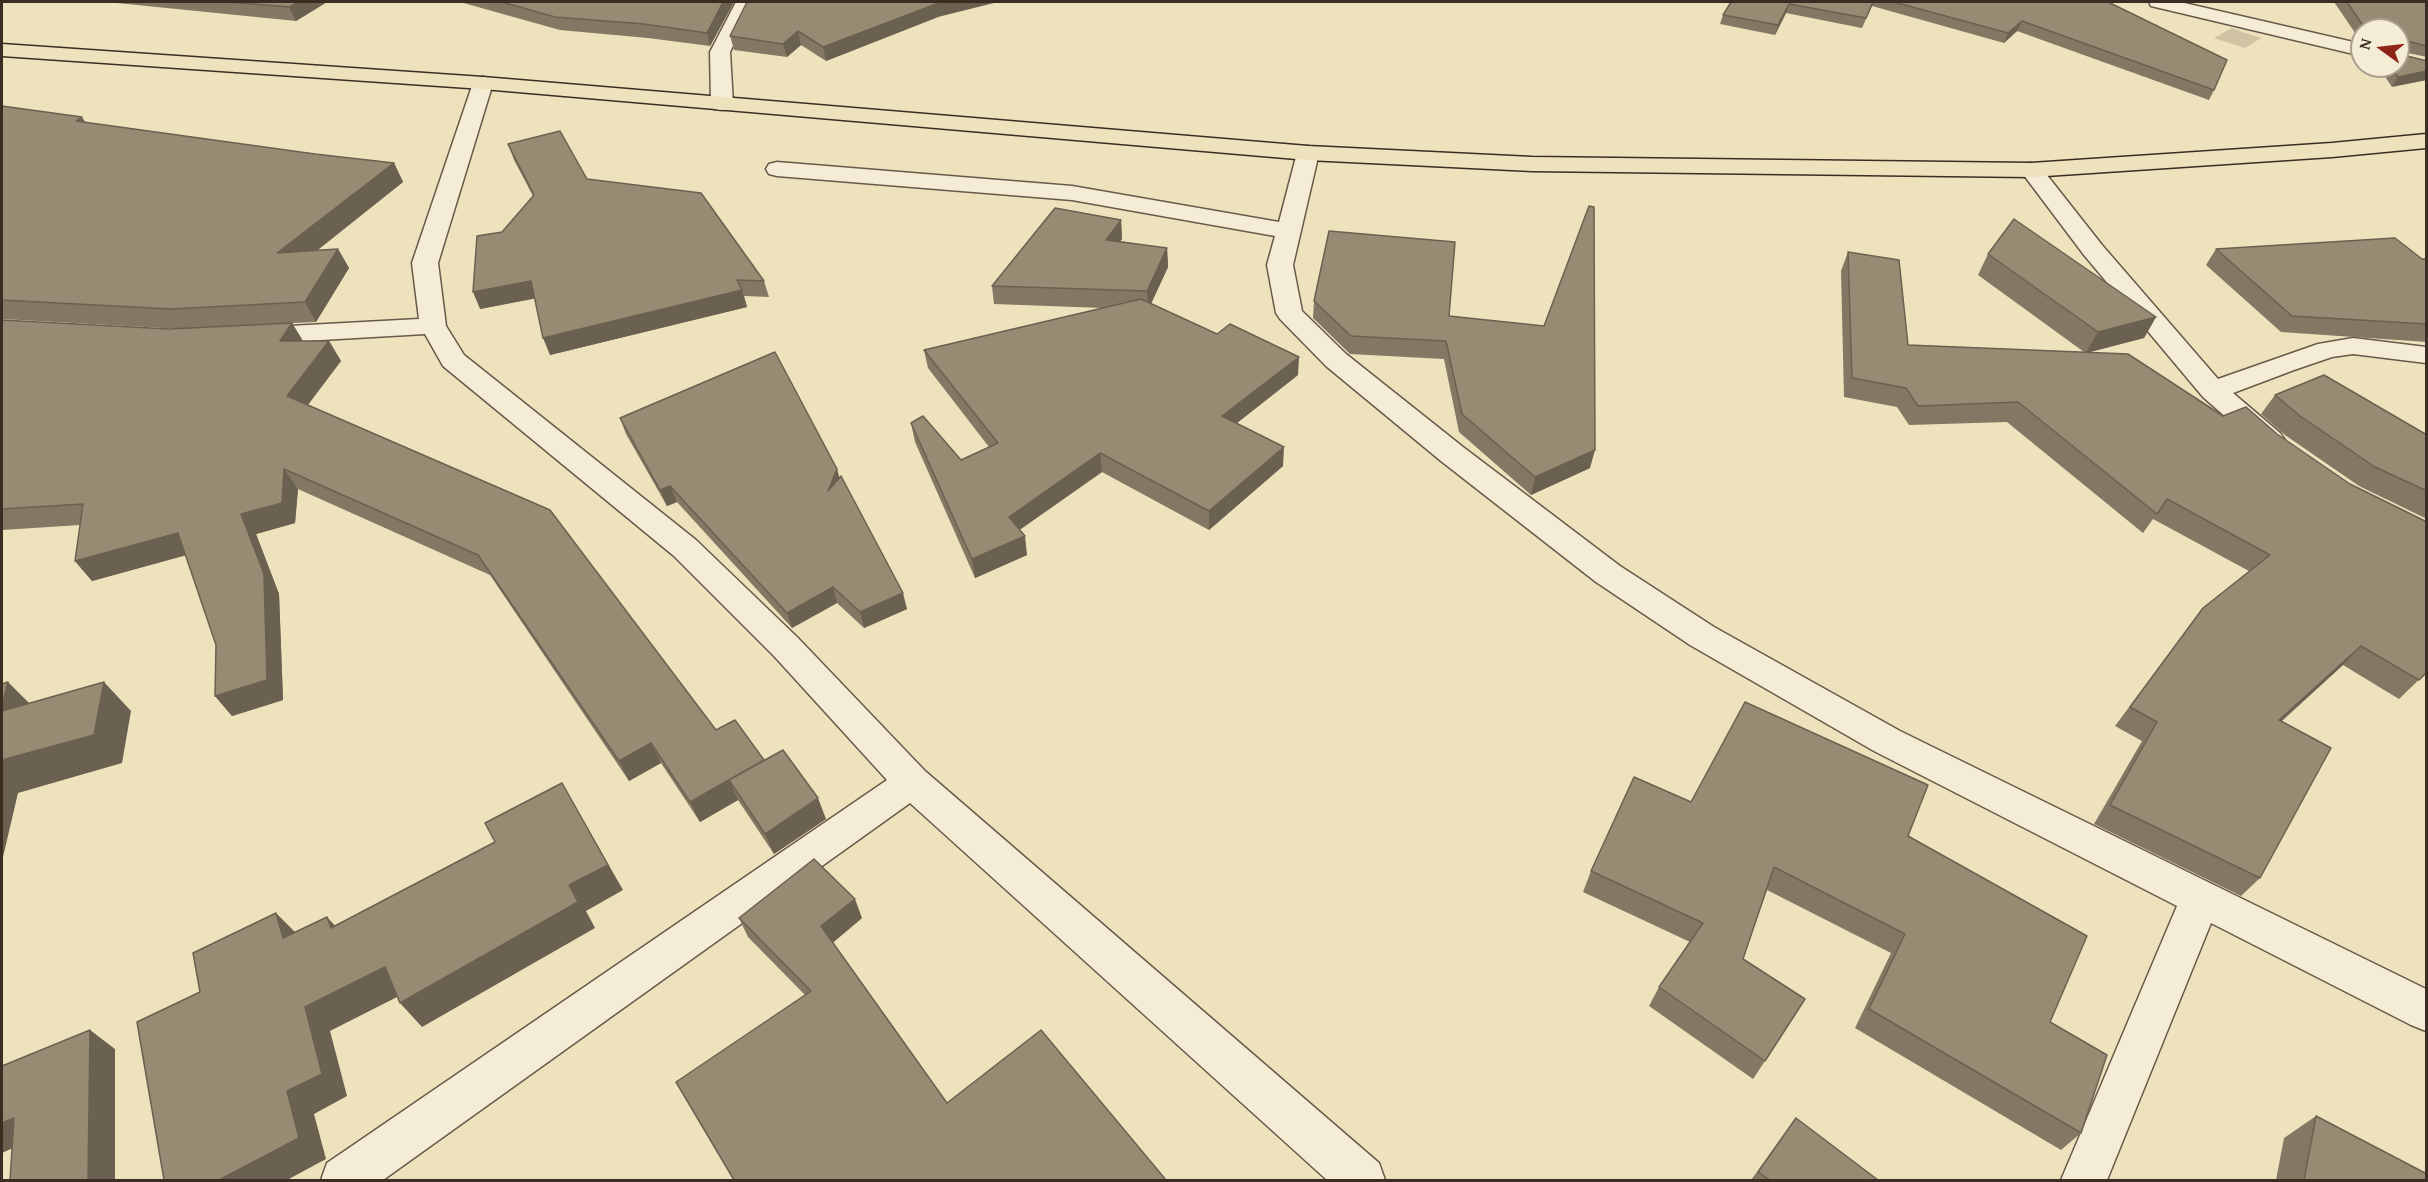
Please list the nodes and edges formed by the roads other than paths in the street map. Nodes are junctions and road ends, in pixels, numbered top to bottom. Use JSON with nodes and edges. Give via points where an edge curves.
{"nodes":[{"id":1,"x":745,"y":2,"type":"edge"},
{"id":2,"x":2158,"y":2,"type":"edge"},
{"id":3,"x":2350,"y":47,"type":"edge"},
{"id":4,"x":2,"y":50,"type":"edge"},
{"id":5,"x":483,"y":83,"type":"junction"},
{"id":6,"x":722,"y":104,"type":"junction"},
{"id":7,"x":2427,"y":141,"type":"edge"},
{"id":8,"x":1308,"y":153,"type":"junction"},
{"id":9,"x":777,"y":169,"type":"dead end"},
{"id":10,"x":2031,"y":170,"type":"junction"},
{"id":11,"x":1290,"y":231,"type":"junction"},
{"id":12,"x":433,"y":326,"type":"junction"},
{"id":13,"x":230,"y":337,"type":"edge"},
{"id":14,"x":2427,"y":355,"type":"edge"},
{"id":15,"x":2213,"y":391,"type":"junction"},
{"id":16,"x":2292,"y":457,"type":"edge"},
{"id":17,"x":912,"y":782,"type":"junction"},
{"id":18,"x":2200,"y":899,"type":"junction"},
{"id":19,"x":2427,"y":1011,"type":"edge"},
{"id":20,"x":345,"y":1180,"type":"edge"},
{"id":21,"x":1362,"y":1180,"type":"edge"},
{"id":22,"x":2084,"y":1180,"type":"edge"}],
"edges":[{"from":1,"to":6,"type":"street","via":[[720,52]]},
{"from":2,"to":3,"type":"street"},
{"from":4,"to":5,"type":"highway"},
{"from":5,"to":6,"type":"highway"},
{"from":5,"to":12,"type":"street","via":[[425,263]]},
{"from":6,"to":8,"type":"highway"},
{"from":7,"to":10,"type":"highway"},
{"from":8,"to":10,"type":"highway","via":[[1532,164]]},
{"from":8,"to":11,"type":"street"},
{"from":9,"to":11,"type":"street","via":[[1072,193]]},
{"from":10,"to":15,"type":"street"},
{"from":11,"to":18,"type":"street","via":[[1280,265],[1289,313],[1304,330],[1452,454],[1608,574],[1702,636],[1887,741]]},
{"from":12,"to":13,"type":"street"},
{"from":12,"to":17,"type":"street","via":[[453,360],[685,548],[786,646]]},
{"from":14,"to":15,"type":"street","via":[[2353,346],[2328,350]]},
{"from":15,"to":16,"type":"street"},
{"from":17,"to":20,"type":"street"},
{"from":17,"to":21,"type":"street"},
{"from":18,"to":19,"type":"street"},
{"from":18,"to":22,"type":"street"}]}
